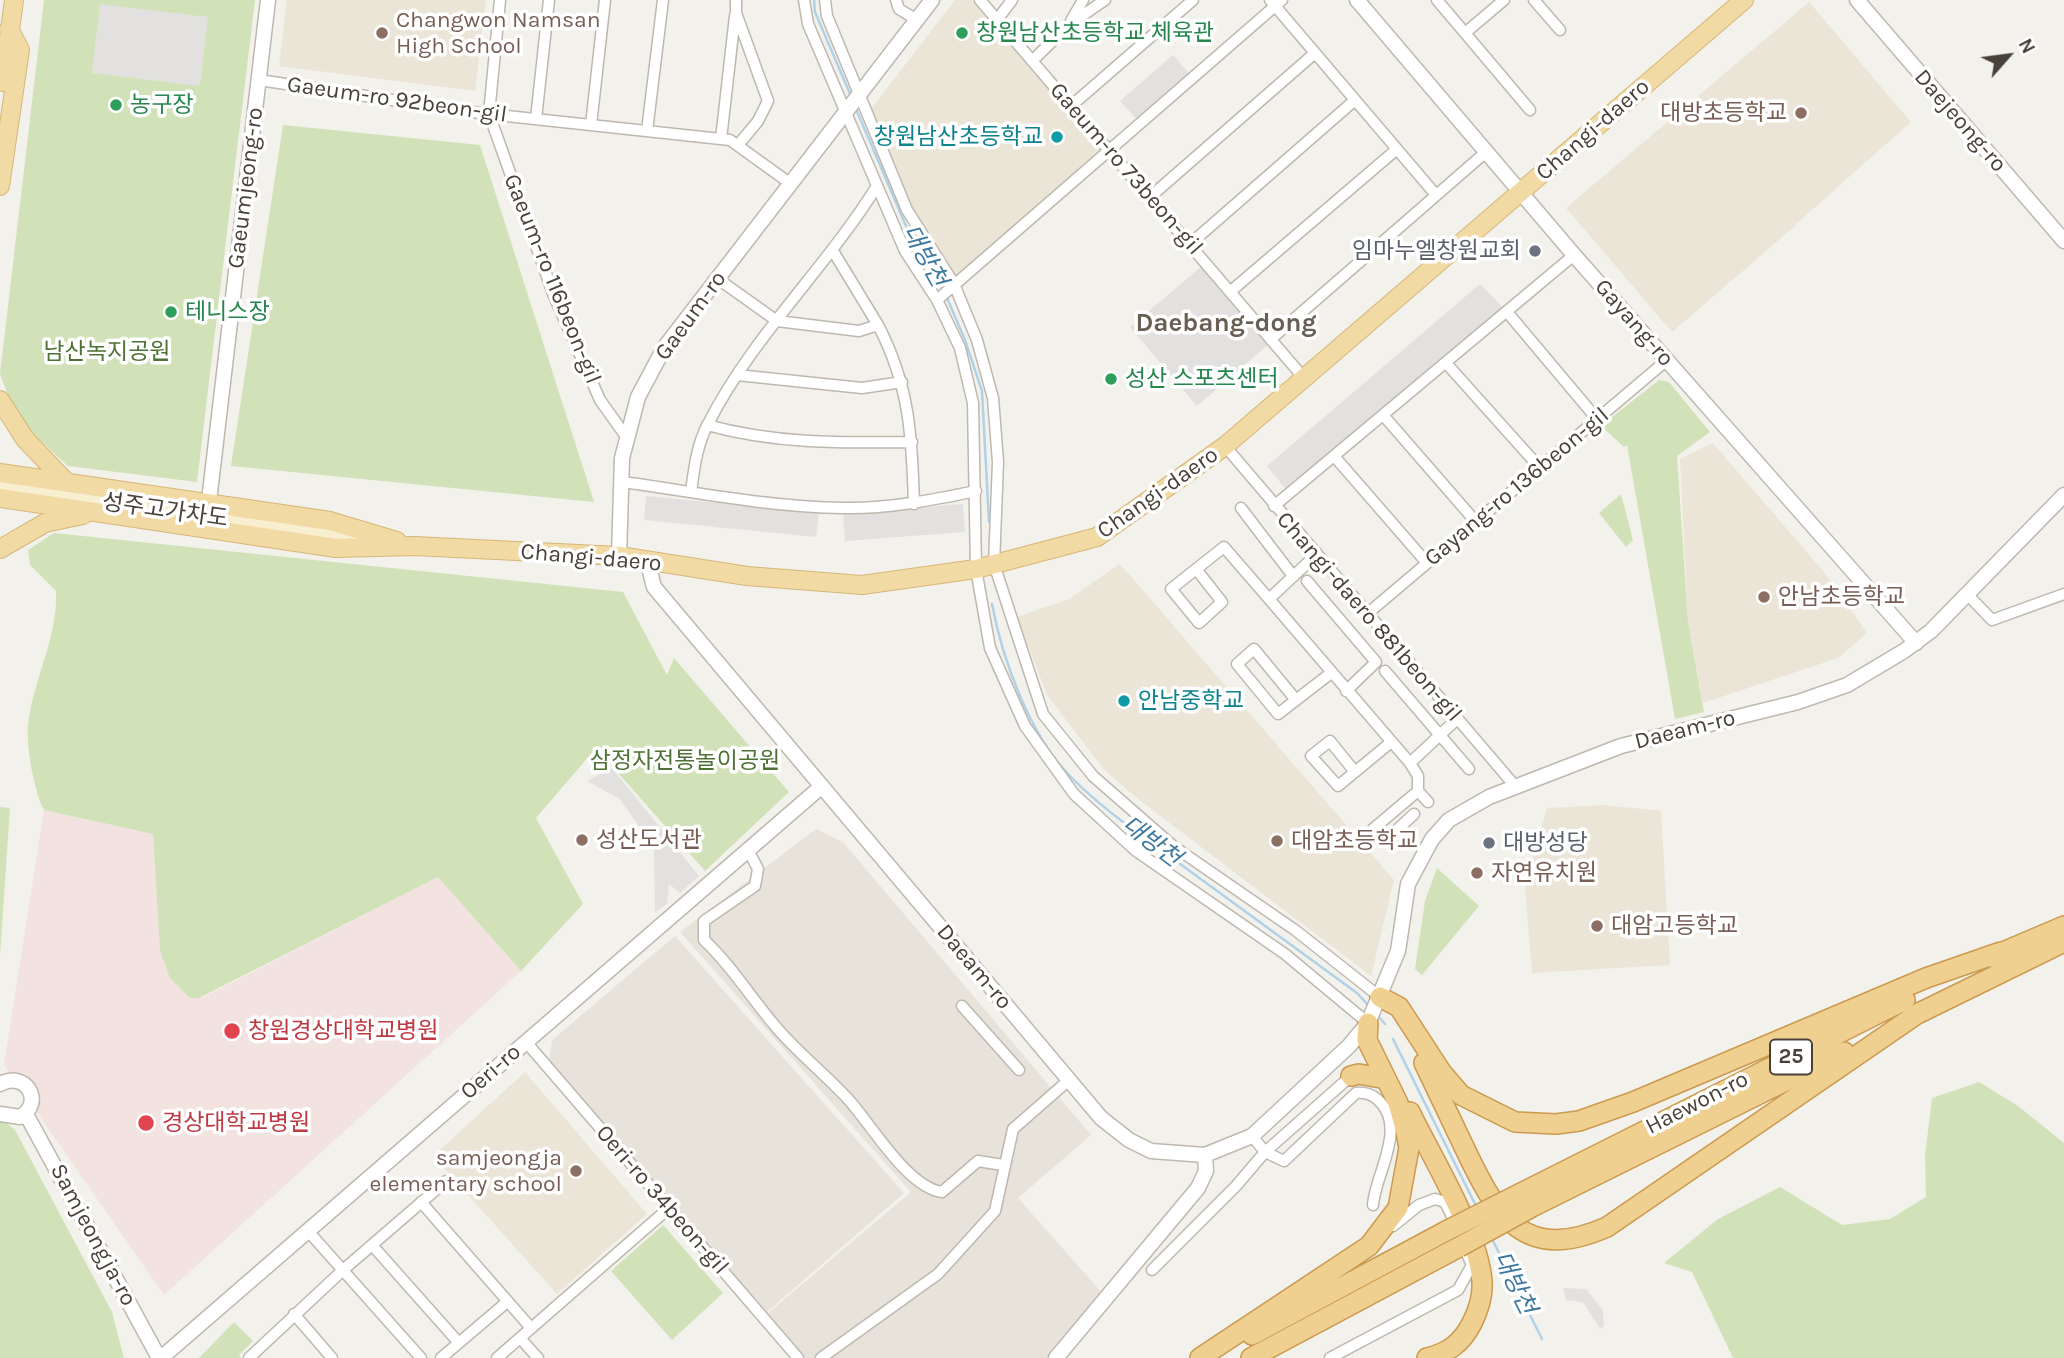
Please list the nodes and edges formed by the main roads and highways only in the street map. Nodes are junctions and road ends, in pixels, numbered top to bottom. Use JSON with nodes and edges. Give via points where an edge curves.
{"nodes":[{"id":1,"x":14,"y":0,"type":"edge"},
{"id":2,"x":1744,"y":0,"type":"edge"},
{"id":3,"x":9,"y":29,"type":"junction"},
{"id":4,"x":0,"y":109,"type":"edge"},
{"id":5,"x":0,"y":186,"type":"edge"},
{"id":6,"x":0,"y":400,"type":"edge"},
{"id":7,"x":0,"y":473,"type":"edge"},
{"id":8,"x":67,"y":483,"type":"junction"},
{"id":9,"x":0,"y":488,"type":"edge"},
{"id":10,"x":0,"y":498,"type":"edge"},
{"id":11,"x":100,"y":513,"type":"junction"},
{"id":12,"x":331,"y":534,"type":"joint"},
{"id":13,"x":414,"y":546,"type":"junction"},
{"id":14,"x":0,"y":549,"type":"edge"},
{"id":15,"x":2064,"y":926,"type":"edge"},
{"id":16,"x":2064,"y":943,"type":"edge"},
{"id":17,"x":2001,"y":953,"type":"junction"},
{"id":18,"x":1380,"y":997,"type":"road end"},
{"id":19,"x":1920,"y":1012,"type":"junction"},
{"id":20,"x":1411,"y":1026,"type":"junction"},
{"id":21,"x":1352,"y":1076,"type":"road end"},
{"id":22,"x":1386,"y":1079,"type":"junction"},
{"id":23,"x":1526,"y":1200,"type":"junction"},
{"id":24,"x":1200,"y":1358,"type":"edge"},
{"id":25,"x":1209,"y":1358,"type":"edge"},
{"id":26,"x":1251,"y":1358,"type":"edge"},
{"id":27,"x":1427,"y":1358,"type":"edge"}],
"edges":[{"from":1,"to":3,"type":"main road"},
{"from":2,"to":13,"type":"main road","name":"Changi-daero","via":[[1225,446],[1097,537],[985,567],[862,584],[747,576],[620,556]]},
{"from":3,"to":4,"type":"main road"},
{"from":3,"to":5,"type":"main road","via":[[20,50]]},
{"from":6,"to":8,"type":"main road","via":[[25,439]]},
{"from":7,"to":8,"type":"main road"},
{"from":8,"to":13,"type":"main road","via":[[330,521]]},
{"from":9,"to":12,"type":"main road","name":"성주고가차도"},
{"from":10,"to":11,"type":"main road"},
{"from":11,"to":13,"type":"main road","via":[[336,548]]},
{"from":11,"to":14,"type":"main road","via":[[45,523]]},
{"from":12,"to":13,"type":"main road","name":"Changi-daero"},
{"from":15,"to":17,"type":"highway","name":"Haewon-ro","number":"25"},
{"from":16,"to":19,"type":"highway","name":"Haewon-ro","number":"25"},
{"from":17,"to":20,"type":"highway","via":[[1926,978],[1622,1106],[1556,1124],[1515,1122],[1461,1095]]},
{"from":17,"to":23,"type":"highway","name":"Haewon-ro","number":"25"},
{"from":18,"to":20,"type":"highway","via":[[1399,1007]]},
{"from":19,"to":20,"type":"highway","via":[[1607,1227],[1580,1239],[1544,1239],[1522,1231],[1502,1216],[1471,1162]]},
{"from":19,"to":23,"type":"highway","name":"Haewon-ro","number":"25"},
{"from":21,"to":22,"type":"highway"},
{"from":22,"to":24,"type":"highway","via":[[1398,1103],[1409,1148],[1398,1208],[1369,1246]]},
{"from":22,"to":27,"type":"highway","via":[[1367,1040],[1368,1023],[1474,1244],[1482,1281],[1481,1305],[1460,1342]]},
{"from":23,"to":25,"type":"highway","number":"25","bridge":true,"via":[[1448,1230]]},
{"from":23,"to":26,"type":"highway","number":"25","bridge":true,"via":[[1459,1247]]}]}
